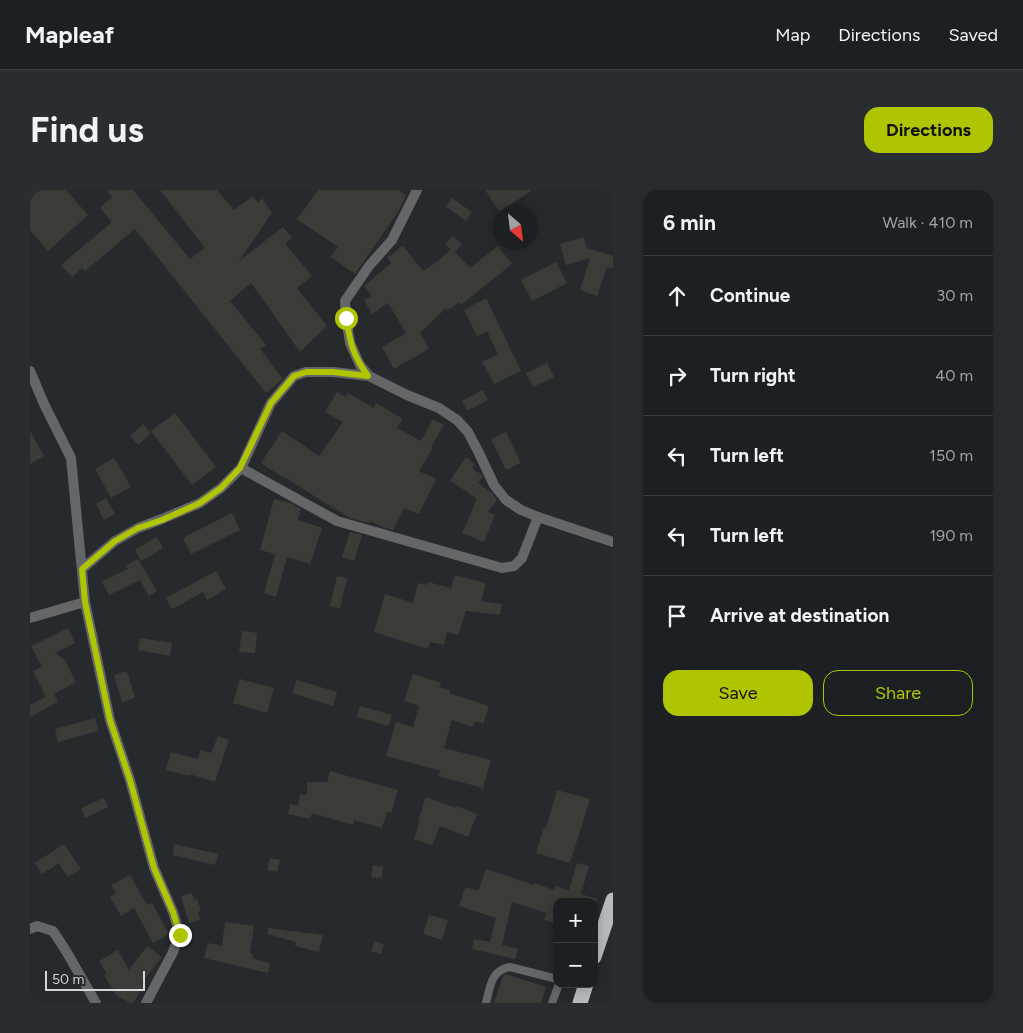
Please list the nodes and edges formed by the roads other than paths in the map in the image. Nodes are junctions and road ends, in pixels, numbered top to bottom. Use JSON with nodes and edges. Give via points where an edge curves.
{"nodes":[{"id":1,"x":417,"y":190,"type":"edge"},
{"id":2,"x":30,"y":371,"type":"edge"},
{"id":3,"x":368,"y":376,"type":"junction"},
{"id":4,"x":240,"y":468,"type":"junction"},
{"id":5,"x":538,"y":517,"type":"junction"},
{"id":6,"x":613,"y":542,"type":"edge"},
{"id":7,"x":82,"y":569,"type":"junction"},
{"id":8,"x":85,"y":602,"type":"junction"},
{"id":9,"x":30,"y":618,"type":"edge"},
{"id":10,"x":613,"y":900,"type":"edge"},
{"id":11,"x":30,"y":929,"type":"edge"},
{"id":12,"x":598,"y":945,"type":"edge"},
{"id":13,"x":553,"y":978,"type":"edge"},
{"id":14,"x":558,"y":988,"type":"edge"},
{"id":15,"x":585,"y":988,"type":"edge"},
{"id":16,"x":96,"y":1003,"type":"edge"},
{"id":17,"x":146,"y":1003,"type":"edge"},
{"id":18,"x":486,"y":1003,"type":"edge"},
{"id":19,"x":552,"y":1003,"type":"edge"},
{"id":20,"x":580,"y":1003,"type":"edge"}],
"edges":[{"from":1,"to":3,"type":"street","via":[[392,240],[345,301],[350,343]]},
{"from":2,"to":7,"type":"street","via":[[71,458]]},
{"from":3,"to":4,"type":"street","via":[[333,372],[306,372],[294,376],[271,403]]},
{"from":3,"to":5,"type":"street","via":[[439,408],[457,420],[468,432],[494,485],[506,500]]},
{"from":4,"to":5,"type":"street","via":[[337,521],[502,568],[514,566],[522,558]]},
{"from":4,"to":7,"type":"street","via":[[221,488],[200,503],[138,528],[115,541]]},
{"from":5,"to":6,"type":"street"},
{"from":7,"to":8,"type":"street"},
{"from":8,"to":9,"type":"street"},
{"from":8,"to":17,"type":"street","via":[[110,720],[154,868],[180,935]]},
{"from":10,"to":12,"type":"highway"},
{"from":11,"to":16,"type":"street","via":[[37,926],[52,931]]},
{"from":13,"to":18,"type":"lane","via":[[503,968],[495,974]]},
{"from":14,"to":19,"type":"lane"},
{"from":15,"to":20,"type":"highway"}]}
